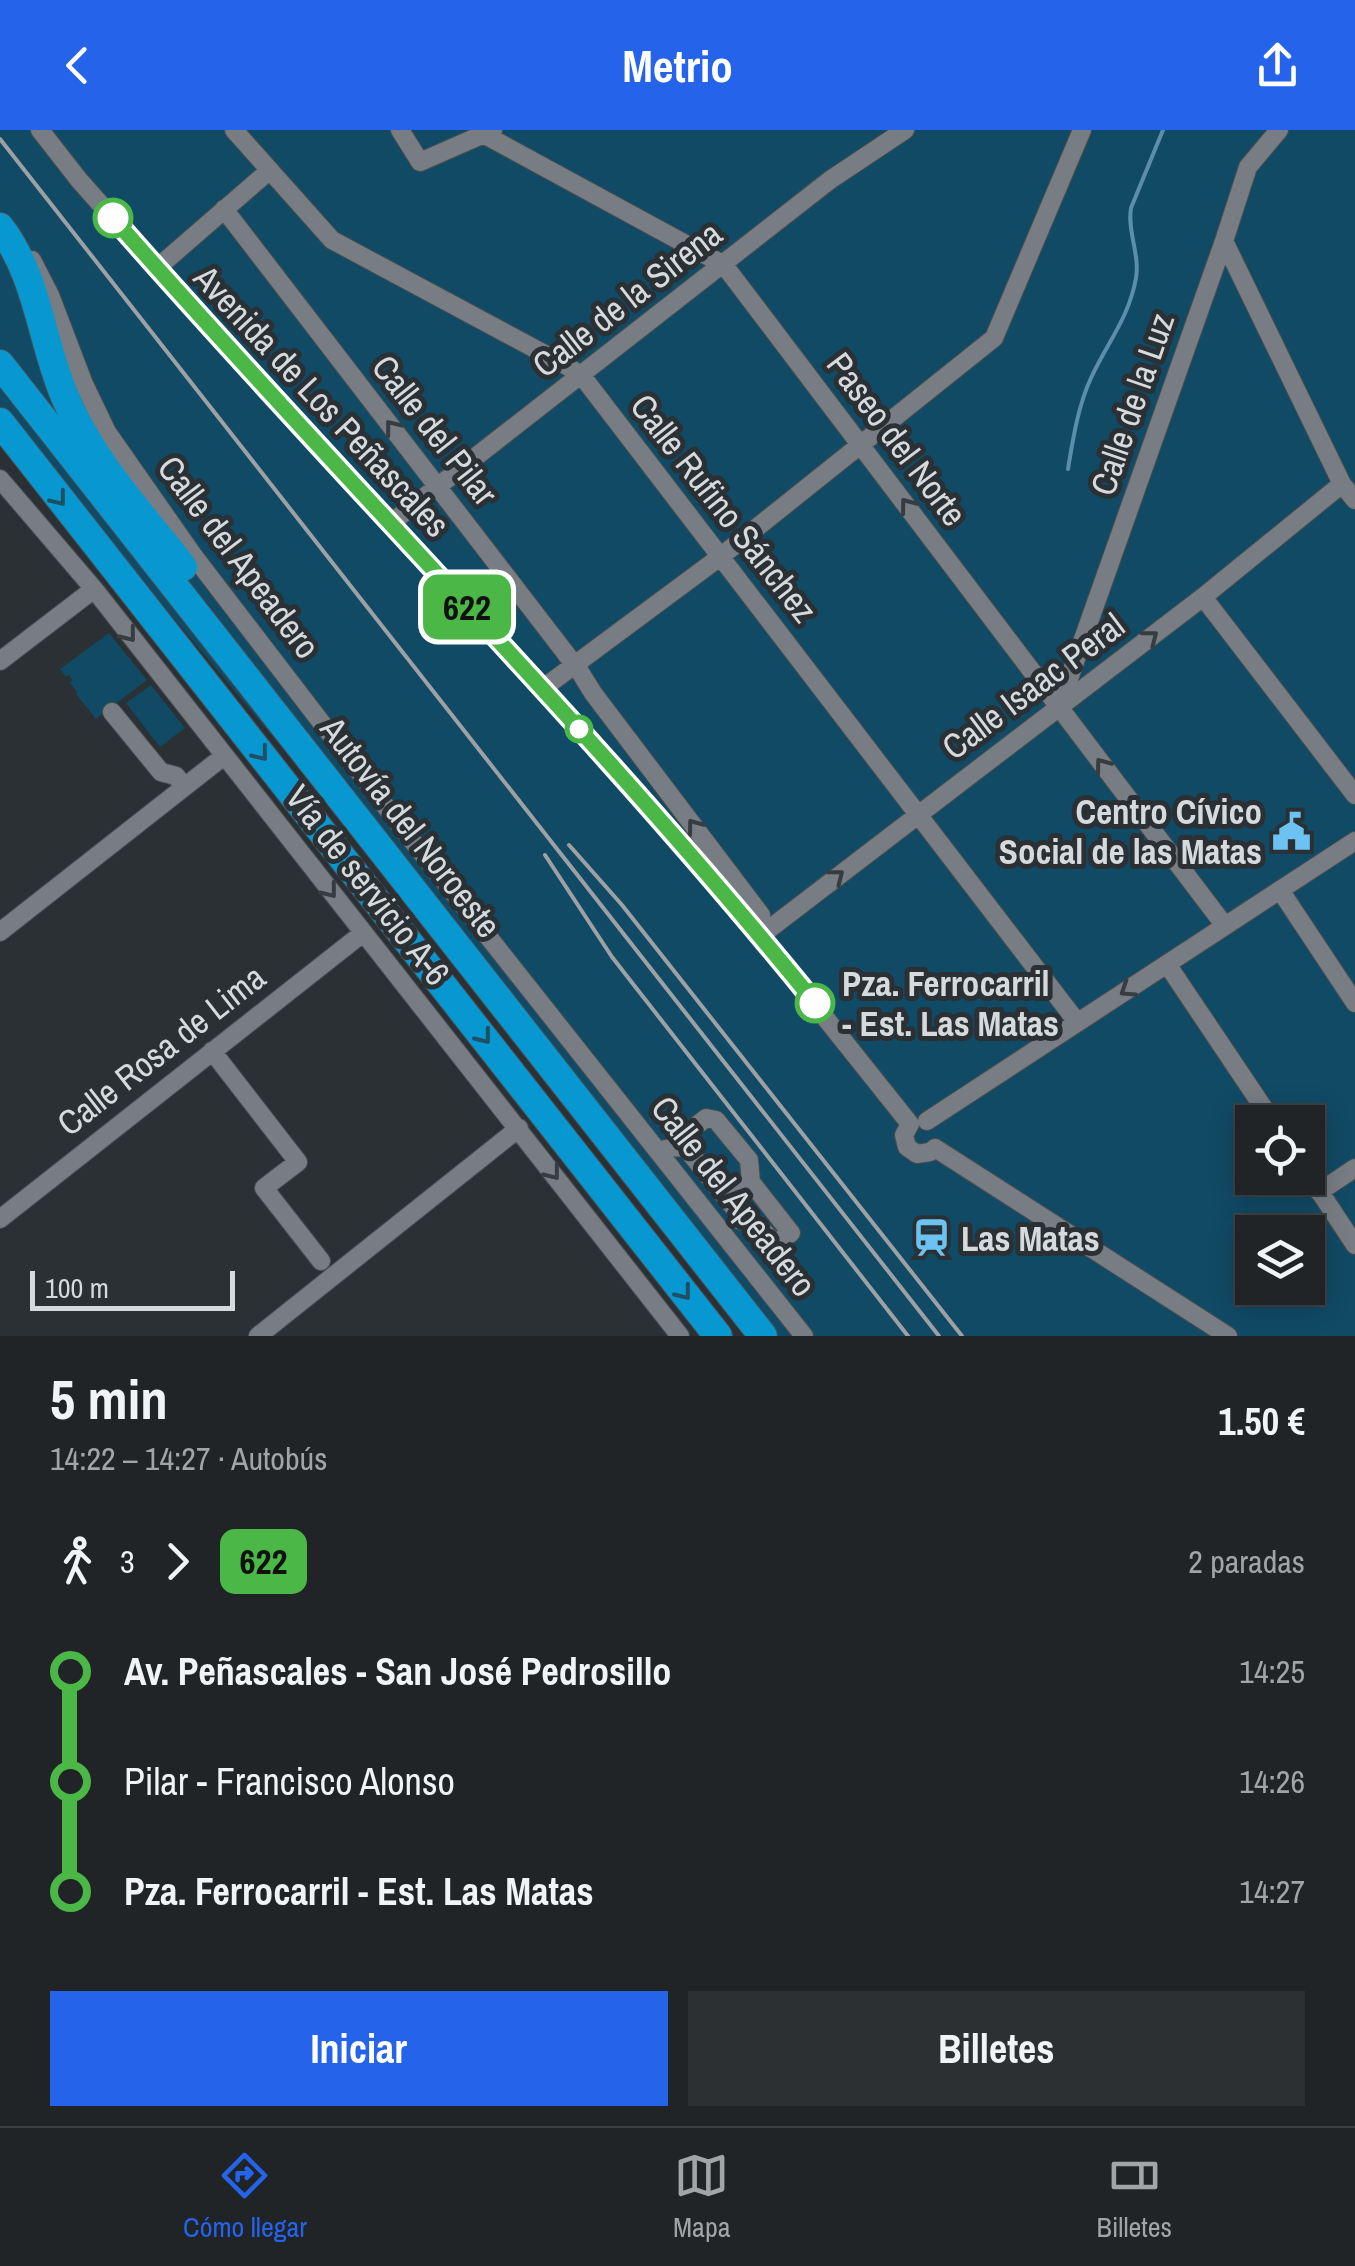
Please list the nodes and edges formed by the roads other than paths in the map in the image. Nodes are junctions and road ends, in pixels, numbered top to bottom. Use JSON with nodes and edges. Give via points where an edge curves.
{"nodes":[{"id":1,"x":40,"y":130,"type":"edge"},
{"id":2,"x":234,"y":130,"type":"edge"},
{"id":3,"x":400,"y":130,"type":"edge"},
{"id":4,"x":905,"y":130,"type":"edge"},
{"id":5,"x":1082,"y":130,"type":"edge"},
{"id":6,"x":1278,"y":130,"type":"edge"},
{"id":7,"x":489,"y":132,"type":"edge"},
{"id":8,"x":270,"y":170,"type":"junction"},
{"id":9,"x":224,"y":208,"type":"junction"},
{"id":10,"x":0,"y":214,"type":"edge"},
{"id":11,"x":0,"y":226,"type":"edge"},
{"id":12,"x":1224,"y":242,"type":"junction"},
{"id":13,"x":724,"y":264,"type":"junction"},
{"id":14,"x":157,"y":268,"type":"junction"},
{"id":15,"x":0,"y":364,"type":"edge"},
{"id":16,"x":582,"y":376,"type":"junction"},
{"id":17,"x":0,"y":422,"type":"edge"},
{"id":18,"x":861,"y":445,"type":"junction"},
{"id":19,"x":0,"y":479,"type":"edge"},
{"id":20,"x":1342,"y":484,"type":"junction"},
{"id":21,"x":439,"y":488,"type":"junction"},
{"id":22,"x":1355,"y":500,"type":"edge"},
{"id":23,"x":392,"y":524,"type":"junction"},
{"id":24,"x":720,"y":557,"type":"junction"},
{"id":25,"x":94,"y":589,"type":"junction"},
{"id":26,"x":1203,"y":597,"type":"junction"},
{"id":27,"x":0,"y":661,"type":"edge"},
{"id":28,"x":574,"y":664,"type":"junction"},
{"id":29,"x":593,"y":693,"type":"junction"},
{"id":30,"x":548,"y":695,"type":"junction"},
{"id":31,"x":1059,"y":708,"type":"junction"},
{"id":32,"x":112,"y":712,"type":"dead end"},
{"id":33,"x":224,"y":756,"type":"junction"},
{"id":34,"x":184,"y":787,"type":"junction"},
{"id":35,"x":1355,"y":795,"type":"edge"},
{"id":36,"x":917,"y":814,"type":"junction"},
{"id":37,"x":368,"y":835,"type":"junction"},
{"id":38,"x":1355,"y":842,"type":"edge"},
{"id":39,"x":1280,"y":890,"type":"junction"},
{"id":40,"x":1225,"y":926,"type":"junction"},
{"id":41,"x":0,"y":932,"type":"edge"},
{"id":42,"x":363,"y":933,"type":"junction"},
{"id":43,"x":760,"y":936,"type":"junction"},
{"id":44,"x":1166,"y":964,"type":"junction"},
{"id":45,"x":1355,"y":1003,"type":"edge"},
{"id":46,"x":1077,"y":1022,"type":"junction"},
{"id":47,"x":212,"y":1052,"type":"junction"},
{"id":48,"x":1261,"y":1105,"type":"edge"},
{"id":49,"x":919,"y":1123,"type":"junction"},
{"id":50,"x":519,"y":1128,"type":"junction"},
{"id":51,"x":934,"y":1148,"type":"junction"},
{"id":52,"x":666,"y":1149,"type":"junction"},
{"id":53,"x":1355,"y":1168,"type":"edge"},
{"id":54,"x":751,"y":1182,"type":"junction"},
{"id":55,"x":1325,"y":1188,"type":"edge"},
{"id":56,"x":1321,"y":1195,"type":"edge"},
{"id":57,"x":729,"y":1200,"type":"junction"},
{"id":58,"x":0,"y":1218,"type":"edge"},
{"id":59,"x":738,"y":1220,"type":"junction"},
{"id":60,"x":1355,"y":1245,"type":"edge"},
{"id":61,"x":740,"y":1255,"type":"junction"},
{"id":62,"x":321,"y":1262,"type":"dead end"},
{"id":63,"x":625,"y":1265,"type":"junction"},
{"id":64,"x":258,"y":1336,"type":"edge"},
{"id":65,"x":668,"y":1336,"type":"edge"},
{"id":66,"x":680,"y":1336,"type":"edge"},
{"id":67,"x":718,"y":1336,"type":"edge"},
{"id":68,"x":764,"y":1336,"type":"edge"},
{"id":69,"x":804,"y":1336,"type":"edge"},
{"id":70,"x":1228,"y":1336,"type":"edge"}],
"edges":[{"from":1,"to":14,"type":"street","name":"Avenida de Los Peñascales"},
{"from":2,"to":8,"type":"street","name":"Calle Rufino Sánchez"},
{"from":3,"to":7,"type":"street","name":"Paseo del Norte","via":[[420,162]]},
{"from":4,"to":13,"type":"street","name":"Calle de la Sirena"},
{"from":5,"to":18,"type":"street","via":[[994,338]]},
{"from":6,"to":12,"type":"street","name":"Calle de la Luz","via":[[1248,167]]},
{"from":7,"to":13,"type":"street","name":"Paseo del Norte"},
{"from":8,"to":9,"type":"street"},
{"from":8,"to":16,"type":"street","name":"Calle Rufino Sánchez","via":[[332,240]]},
{"from":9,"to":14,"type":"street"},
{"from":21,"to":9,"type":"street","name":"Calle del Pilar","one_way":true},
{"from":10,"to":52,"type":"street","name":"Calle del Apeadero","via":[[50,295],[107,432],[194,555],[404,829]]},
{"from":11,"to":37,"type":"highway","via":[[25,268],[53,368],[86,441],[243,645]]},
{"from":12,"to":20,"type":"street"},
{"from":12,"to":31,"type":"street","name":"Calle de la Luz"},
{"from":13,"to":16,"type":"street","name":"Calle de la Sirena"},
{"from":13,"to":18,"type":"street","name":"Paseo del Norte"},
{"from":14,"to":23,"type":"street","name":"Avenida de Los Peñascales"},
{"from":15,"to":37,"type":"highway","name":"Autovía del Noroeste"},
{"from":16,"to":21,"type":"street","name":"Calle de la Sirena"},
{"from":16,"to":24,"type":"street","name":"Calle Rufino Sánchez"},
{"from":17,"to":67,"type":"highway","name":"Autovía del Noroeste","one_way":true},
{"from":18,"to":24,"type":"street"},
{"from":31,"to":18,"type":"street","name":"Paseo del Norte","one_way":true},
{"from":19,"to":25,"type":"street","name":"Vía de servicio A-6"},
{"from":20,"to":22,"type":"street"},
{"from":20,"to":26,"type":"street","name":"Calle Isaac Peral"},
{"from":21,"to":23,"type":"street","name":"Calle de la Sirena"},
{"from":21,"to":28,"type":"street","name":"Calle del Pilar"},
{"from":23,"to":30,"type":"street","name":"Avenida de Los Peñascales"},
{"from":24,"to":28,"type":"street"},
{"from":24,"to":36,"type":"street","name":"Calle Rufino Sánchez"},
{"from":25,"to":27,"type":"street"},
{"from":25,"to":33,"type":"street","name":"Vía de servicio A-6","one_way":true},
{"from":31,"to":26,"type":"street","name":"Calle Isaac Peral","one_way":true},
{"from":26,"to":35,"type":"street"},
{"from":28,"to":29,"type":"street","name":"Calle del Pilar"},
{"from":28,"to":30,"type":"street"},
{"from":29,"to":30,"type":"street"},
{"from":43,"to":29,"type":"street","name":"Calle del Pilar","one_way":true,"via":[[761,914]]},
{"from":30,"to":43,"type":"street","name":"Avenida de Los Peñascales"},
{"from":31,"to":36,"type":"street","name":"Calle Isaac Peral"},
{"from":40,"to":31,"type":"street","name":"Paseo del Norte","one_way":true},
{"from":32,"to":34,"type":"street","via":[[160,772],[176,776]]},
{"from":33,"to":34,"type":"street"},
{"from":33,"to":42,"type":"street","name":"Vía de servicio A-6","one_way":true},
{"from":34,"to":41,"type":"street"},
{"from":43,"to":36,"type":"street","name":"Calle Isaac Peral","one_way":true},
{"from":36,"to":46,"type":"street","name":"Calle Rufino Sánchez"},
{"from":37,"to":68,"type":"highway","name":"Autovía del Noroeste"},
{"from":38,"to":39,"type":"street"},
{"from":39,"to":40,"type":"street"},
{"from":39,"to":45,"type":"street"},
{"from":40,"to":44,"type":"street"},
{"from":42,"to":47,"type":"street","name":"Calle Rosa de Lima"},
{"from":42,"to":50,"type":"street","name":"Vía de servicio A-6"},
{"from":43,"to":49,"type":"street","name":"Avenida de Los Peñascales"},
{"from":44,"to":46,"type":"street","one_way":true},
{"from":44,"to":48,"type":"street"},
{"from":46,"to":49,"type":"street"},
{"from":47,"to":58,"type":"street","name":"Calle Rosa de Lima"},
{"from":47,"to":62,"type":"street","via":[[298,1162],[264,1188]]},
{"from":49,"to":51,"type":"street","via":[[937,1131]]},
{"from":49,"to":51,"type":"street","via":[[904,1135],[907,1147],[924,1154]]},
{"from":50,"to":63,"type":"street","name":"Vía de servicio A-6","one_way":true},
{"from":50,"to":64,"type":"street"},
{"from":51,"to":70,"type":"street"},
{"from":52,"to":54,"type":"street","via":[[711,1117],[749,1160]]},
{"from":52,"to":57,"type":"street","via":[[686,1148]]},
{"from":52,"to":61,"type":"street","name":"Calle del Apeadero"},
{"from":53,"to":55,"type":"street"},
{"from":54,"to":57,"type":"street"},
{"from":54,"to":59,"type":"street","via":[[791,1233],[774,1244],[752,1222]]},
{"from":56,"to":60,"type":"street"},
{"from":57,"to":59,"type":"street"},
{"from":59,"to":61,"type":"street"},
{"from":61,"to":69,"type":"street","name":"Calle del Apeadero"},
{"from":63,"to":65,"type":"street","via":[[638,1298]]},
{"from":63,"to":66,"type":"street","name":"Vía de servicio A-6"}]}
